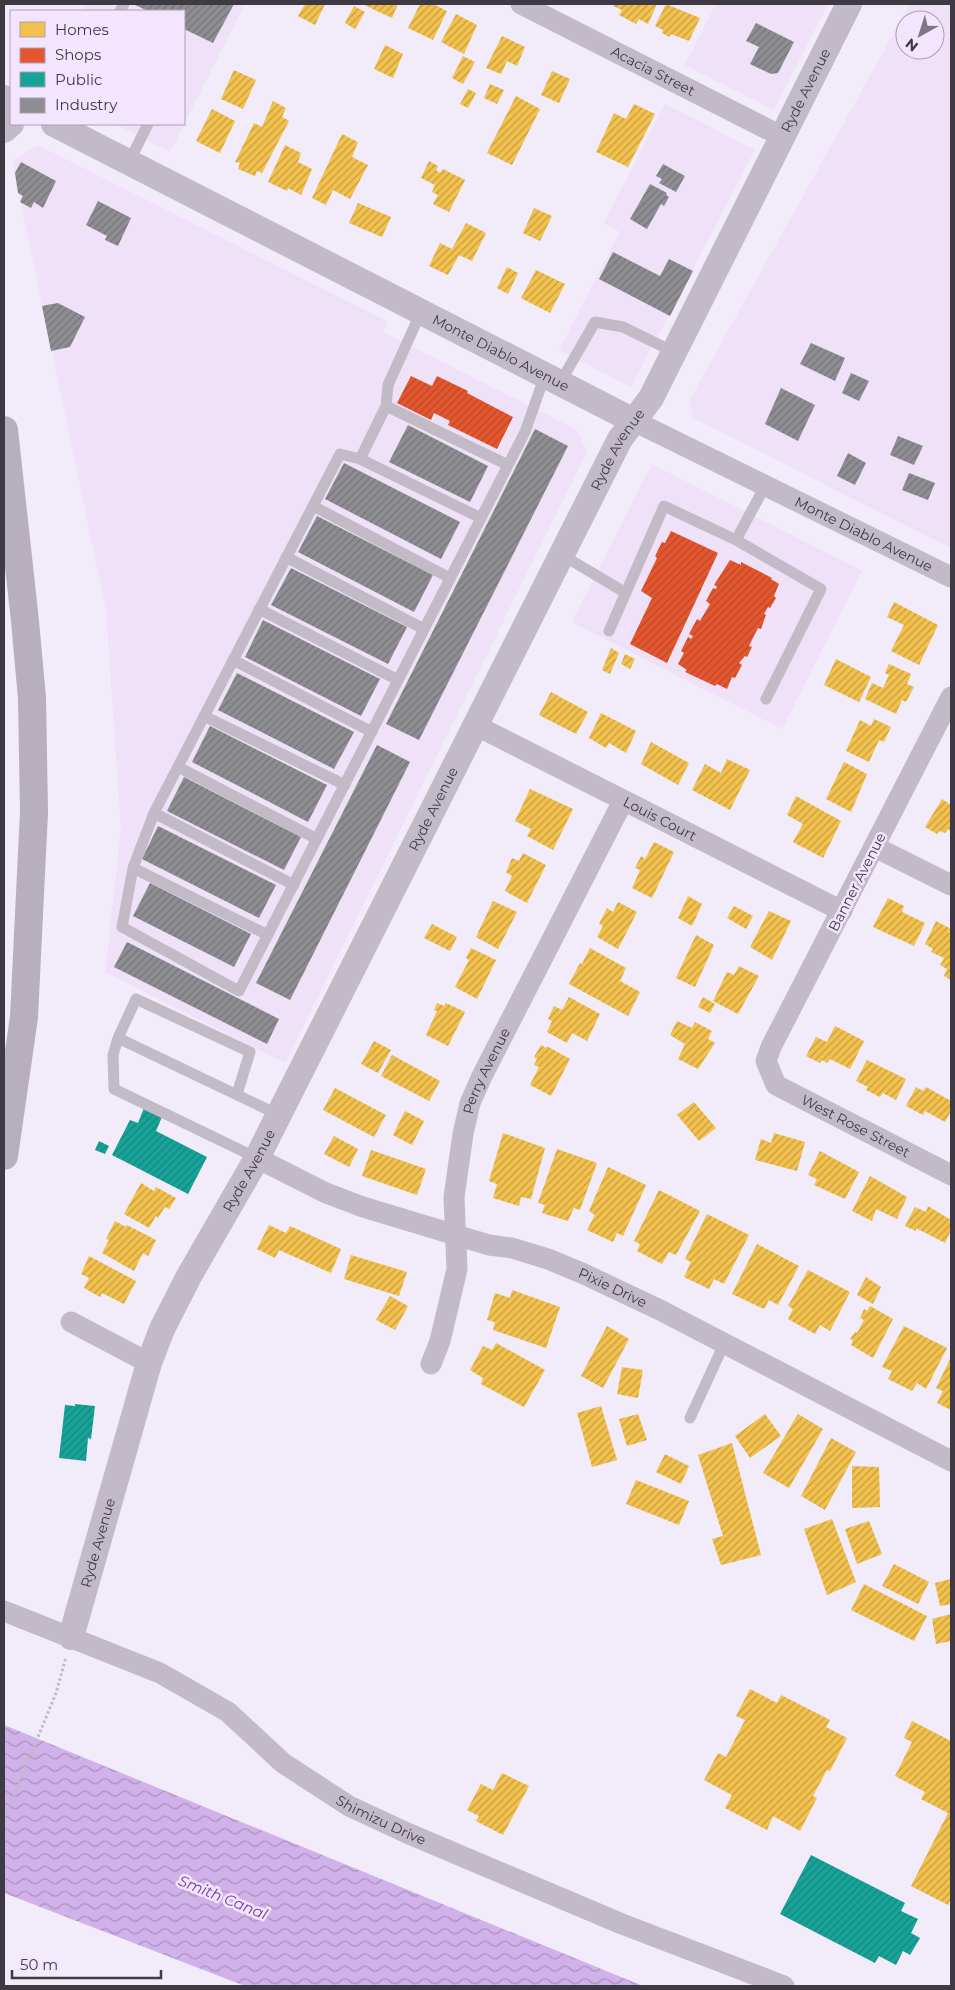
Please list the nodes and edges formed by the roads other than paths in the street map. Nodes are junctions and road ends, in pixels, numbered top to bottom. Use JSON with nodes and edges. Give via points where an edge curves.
{"nodes":[{"id":1,"x":521,"y":4,"type":"edge"},
{"id":2,"x":849,"y":4,"type":"edge"},
{"id":3,"x":56,"y":125,"type":"edge"},
{"id":4,"x":148,"y":125,"type":"edge"},
{"id":5,"x":783,"y":137,"type":"junction"},
{"id":6,"x":129,"y":162,"type":"junction"},
{"id":7,"x":421,"y":312,"type":"junction"},
{"id":8,"x":674,"y":352,"type":"junction"},
{"id":9,"x":552,"y":379,"type":"junction"},
{"id":10,"x":386,"y":406,"type":"junction"},
{"id":11,"x":634,"y":421,"type":"junction"},
{"id":12,"x":4,"y":430,"type":"edge"},
{"id":13,"x":360,"y":459,"type":"junction"},
{"id":14,"x":508,"y":465,"type":"junction"},
{"id":15,"x":765,"y":486,"type":"junction"},
{"id":16,"x":313,"y":506,"type":"junction"},
{"id":17,"x":481,"y":518,"type":"junction"},
{"id":18,"x":736,"y":540,"type":"junction"},
{"id":19,"x":562,"y":556,"type":"junction"},
{"id":20,"x":286,"y":557,"type":"junction"},
{"id":21,"x":951,"y":577,"type":"edge"},
{"id":22,"x":450,"y":578,"type":"junction"},
{"id":23,"x":626,"y":593,"type":"junction"},
{"id":24,"x":259,"y":609,"type":"junction"},
{"id":25,"x":424,"y":629,"type":"junction"},
{"id":26,"x":609,"y":631,"type":"dead end"},
{"id":27,"x":233,"y":660,"type":"junction"},
{"id":28,"x":398,"y":680,"type":"junction"},
{"id":29,"x":951,"y":697,"type":"edge"},
{"id":30,"x":766,"y":699,"type":"dead end"},
{"id":31,"x":204,"y":716,"type":"junction"},
{"id":32,"x":476,"y":726,"type":"junction"},
{"id":33,"x":372,"y":732,"type":"junction"},
{"id":34,"x":178,"y":767,"type":"junction"},
{"id":35,"x":345,"y":785,"type":"junction"},
{"id":36,"x":623,"y":801,"type":"junction"},
{"id":37,"x":154,"y":813,"type":"junction"},
{"id":38,"x":317,"y":839,"type":"junction"},
{"id":39,"x":875,"y":847,"type":"junction"},
{"id":40,"x":133,"y":868,"type":"junction"},
{"id":41,"x":294,"y":885,"type":"junction"},
{"id":42,"x":951,"y":886,"type":"edge"},
{"id":43,"x":842,"y":911,"type":"junction"},
{"id":44,"x":268,"y":935,"type":"junction"},
{"id":45,"x":118,"y":1038,"type":"junction"},
{"id":46,"x":767,"y":1068,"type":"joint"},
{"id":47,"x":237,"y":1094,"type":"junction"},
{"id":48,"x":279,"y":1115,"type":"junction"},
{"id":49,"x":4,"y":1156,"type":"edge"},
{"id":50,"x":257,"y":1158,"type":"junction"},
{"id":51,"x":951,"y":1175,"type":"edge"},
{"id":52,"x":454,"y":1234,"type":"junction"},
{"id":53,"x":71,"y":1322,"type":"dead end"},
{"id":54,"x":724,"y":1344,"type":"junction"},
{"id":55,"x":149,"y":1363,"type":"junction"},
{"id":56,"x":431,"y":1364,"type":"dead end"},
{"id":57,"x":690,"y":1418,"type":"dead end"},
{"id":58,"x":951,"y":1461,"type":"edge"},
{"id":59,"x":4,"y":1611,"type":"edge"},
{"id":60,"x":71,"y":1636,"type":"junction"},
{"id":61,"x":784,"y":1986,"type":"edge"}],
"edges":[{"from":1,"to":5,"type":"street","name":"Acacia Street"},
{"from":2,"to":5,"type":"street","name":"Ryde Avenue"},
{"from":3,"to":6,"type":"street","name":"Monte Diablo Avenue"},
{"from":4,"to":6,"type":"lane"},
{"from":5,"to":8,"type":"street","name":"Ryde Avenue"},
{"from":6,"to":7,"type":"street","name":"Monte Diablo Avenue"},
{"from":7,"to":9,"type":"street","name":"Monte Diablo Avenue"},
{"from":7,"to":10,"type":"lane","via":[[388,385]]},
{"from":8,"to":9,"type":"lane","via":[[623,327],[595,322]]},
{"from":8,"to":11,"type":"street","name":"Ryde Avenue","via":[[652,398]]},
{"from":9,"to":11,"type":"street","name":"Monte Diablo Avenue"},
{"from":9,"to":14,"type":"lane"},
{"from":10,"to":13,"type":"lane"},
{"from":10,"to":14,"type":"lane"},
{"from":11,"to":15,"type":"street","name":"Monte Diablo Avenue"},
{"from":11,"to":19,"type":"street","name":"Ryde Avenue","via":[[620,440]]},
{"from":12,"to":49,"type":"highway","via":[[30,678],[34,812],[24,1018]]},
{"from":13,"to":16,"type":"lane","via":[[340,454]]},
{"from":13,"to":17,"type":"lane"},
{"from":14,"to":17,"type":"lane"},
{"from":15,"to":18,"type":"lane"},
{"from":15,"to":21,"type":"street","name":"Monte Diablo Avenue"},
{"from":16,"to":20,"type":"lane"},
{"from":16,"to":22,"type":"lane"},
{"from":17,"to":22,"type":"lane"},
{"from":18,"to":23,"type":"lane","via":[[664,506]]},
{"from":18,"to":30,"type":"lane","via":[[821,589]]},
{"from":19,"to":23,"type":"lane"},
{"from":19,"to":32,"type":"street","name":"Ryde Avenue"},
{"from":20,"to":24,"type":"lane"},
{"from":20,"to":25,"type":"lane"},
{"from":22,"to":25,"type":"lane"},
{"from":23,"to":26,"type":"lane"},
{"from":24,"to":27,"type":"lane"},
{"from":24,"to":28,"type":"lane"},
{"from":25,"to":28,"type":"lane"},
{"from":27,"to":31,"type":"lane"},
{"from":27,"to":33,"type":"lane"},
{"from":28,"to":33,"type":"lane"},
{"from":29,"to":39,"type":"street","name":"Banner Avenue"},
{"from":31,"to":34,"type":"lane"},
{"from":31,"to":35,"type":"lane"},
{"from":32,"to":36,"type":"street","name":"Louis Court"},
{"from":32,"to":48,"type":"street","name":"Ryde Avenue"},
{"from":33,"to":35,"type":"lane"},
{"from":34,"to":37,"type":"lane"},
{"from":34,"to":38,"type":"lane"},
{"from":35,"to":38,"type":"lane"},
{"from":36,"to":43,"type":"street","name":"Louis Court"},
{"from":36,"to":52,"type":"street","name":"Perry Avenue","via":[[470,1103],[454,1197]]},
{"from":37,"to":40,"type":"lane"},
{"from":37,"to":41,"type":"lane"},
{"from":38,"to":41,"type":"lane"},
{"from":39,"to":42,"type":"street"},
{"from":39,"to":43,"type":"street","name":"Banner Avenue"},
{"from":40,"to":44,"type":"lane"},
{"from":40,"to":44,"type":"lane","via":[[122,927],[239,992]]},
{"from":41,"to":44,"type":"lane"},
{"from":43,"to":46,"type":"street","name":"Banner Avenue","via":[[772,1047]]},
{"from":45,"to":47,"type":"lane"},
{"from":45,"to":47,"type":"lane","via":[[136,998],[250,1052]]},
{"from":45,"to":50,"type":"lane","via":[[113,1055],[114,1089]]},
{"from":46,"to":51,"type":"street","name":"West Rose Street","via":[[776,1085]]},
{"from":47,"to":48,"type":"lane"},
{"from":48,"to":50,"type":"street","name":"Ryde Avenue"},
{"from":50,"to":52,"type":"street","name":"Pixie Drive","via":[[354,1204]]},
{"from":50,"to":55,"type":"street","name":"Ryde Avenue","via":[[189,1276]]},
{"from":52,"to":54,"type":"street","name":"Pixie Drive","via":[[521,1251],[584,1274]]},
{"from":52,"to":56,"type":"street","name":"Perry Avenue","via":[[457,1269],[440,1341]]},
{"from":53,"to":55,"type":"street"},
{"from":54,"to":57,"type":"lane"},
{"from":54,"to":58,"type":"street","name":"Pixie Drive"},
{"from":55,"to":60,"type":"street","name":"Ryde Avenue"},
{"from":59,"to":60,"type":"street","name":"Shimizu Drive"},
{"from":60,"to":61,"type":"street","name":"Shimizu Drive","via":[[160,1673],[228,1712],[283,1763],[349,1806],[622,1924]]}]}
